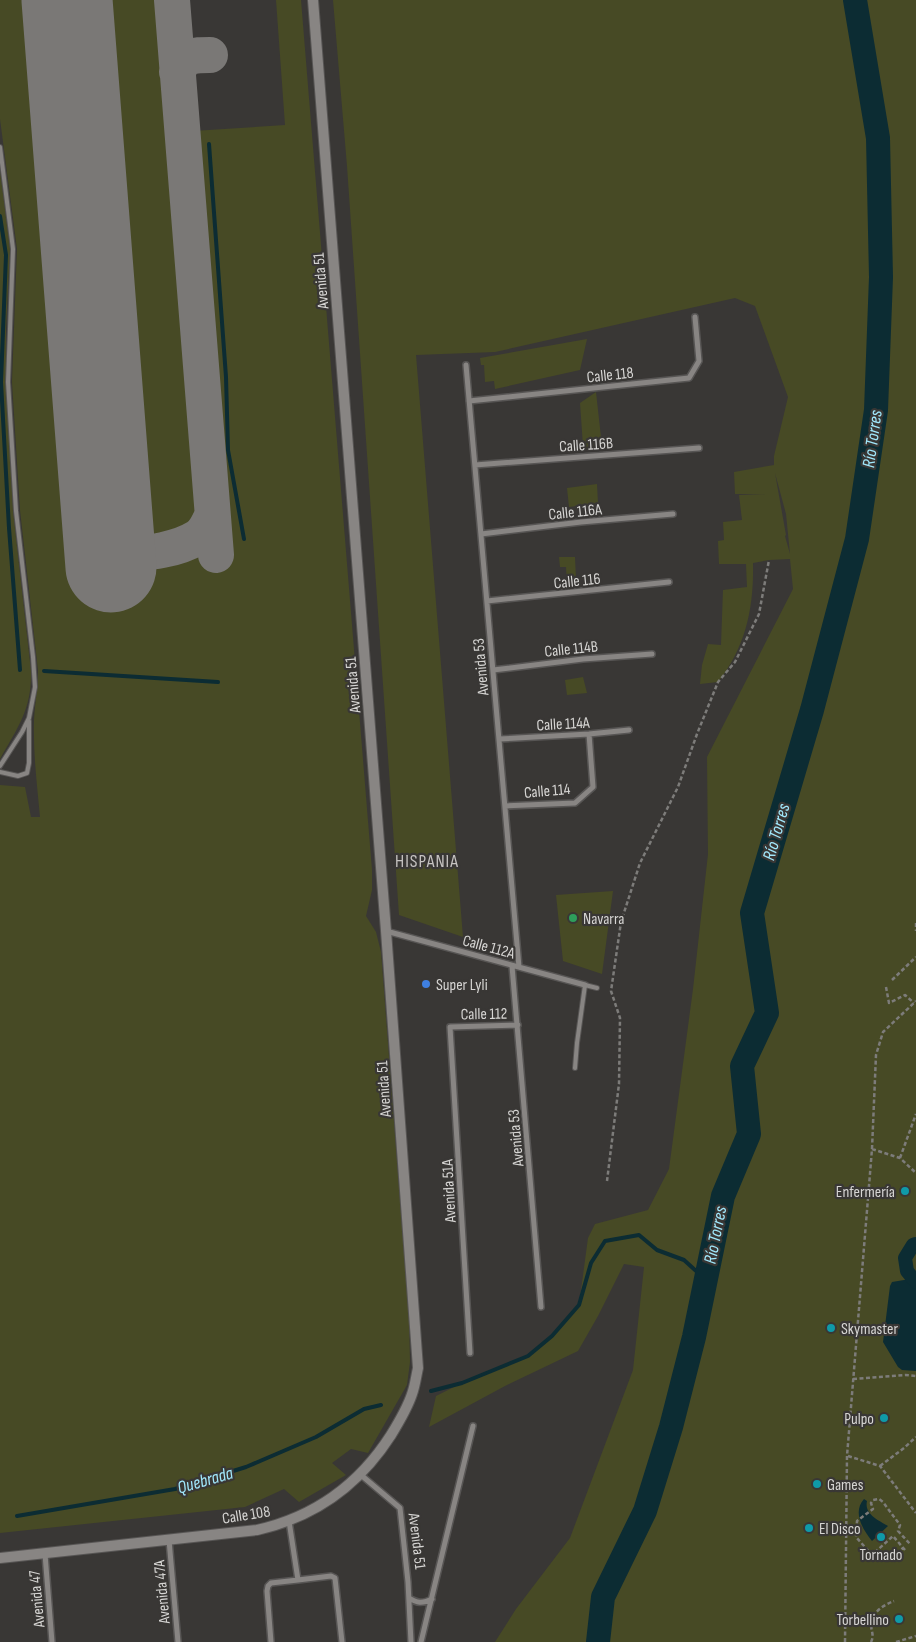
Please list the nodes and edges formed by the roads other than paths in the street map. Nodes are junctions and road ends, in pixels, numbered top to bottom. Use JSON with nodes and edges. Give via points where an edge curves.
{"nodes":[{"id":1,"x":312,"y":0,"type":"edge"},
{"id":2,"x":0,"y":147,"type":"edge"},
{"id":3,"x":696,"y":317,"type":"dead end"},
{"id":4,"x":466,"y":365,"type":"dead end"},
{"id":5,"x":469,"y":401,"type":"junction"},
{"id":6,"x":699,"y":448,"type":"dead end"},
{"id":7,"x":475,"y":465,"type":"junction"},
{"id":8,"x":673,"y":514,"type":"dead end"},
{"id":9,"x":481,"y":534,"type":"junction"},
{"id":10,"x":669,"y":582,"type":"dead end"},
{"id":11,"x":487,"y":601,"type":"junction"},
{"id":12,"x":652,"y":654,"type":"dead end"},
{"id":13,"x":493,"y":670,"type":"junction"},
{"id":14,"x":29,"y":718,"type":"junction"},
{"id":15,"x":629,"y":730,"type":"dead end"},
{"id":16,"x":589,"y":734,"type":"junction"},
{"id":17,"x":499,"y":739,"type":"junction"},
{"id":18,"x":0,"y":766,"type":"edge"},
{"id":19,"x":0,"y":772,"type":"edge"},
{"id":20,"x":505,"y":806,"type":"junction"},
{"id":21,"x":386,"y":931,"type":"junction"},
{"id":22,"x":516,"y":967,"type":"junction"},
{"id":23,"x":585,"y":985,"type":"junction"},
{"id":24,"x":597,"y":988,"type":"dead end"},
{"id":25,"x":518,"y":1025,"type":"junction"},
{"id":26,"x":450,"y":1027,"type":"joint"},
{"id":27,"x":575,"y":1068,"type":"dead end"},
{"id":28,"x":541,"y":1307,"type":"dead end"},
{"id":29,"x":470,"y":1353,"type":"dead end"},
{"id":30,"x":418,"y":1368,"type":"joint"},
{"id":31,"x":473,"y":1426,"type":"dead end"},
{"id":32,"x":361,"y":1475,"type":"junction"},
{"id":33,"x":289,"y":1521,"type":"junction"},
{"id":34,"x":169,"y":1540,"type":"junction"},
{"id":35,"x":45,"y":1554,"type":"junction"},
{"id":36,"x":0,"y":1558,"type":"edge"},
{"id":37,"x":298,"y":1580,"type":"junction"},
{"id":38,"x":408,"y":1598,"type":"junction"},
{"id":39,"x":432,"y":1599,"type":"junction"},
{"id":40,"x":52,"y":1642,"type":"edge"},
{"id":41,"x":178,"y":1642,"type":"edge"},
{"id":42,"x":271,"y":1642,"type":"edge"},
{"id":43,"x":342,"y":1642,"type":"edge"},
{"id":44,"x":411,"y":1642,"type":"edge"},
{"id":45,"x":421,"y":1642,"type":"edge"}],
"edges":[{"from":1,"to":21,"type":"main road","name":"Avenida 51"},
{"from":2,"to":14,"type":"lane","via":[[14,249],[8,382],[16,511],[35,687]]},
{"from":3,"to":5,"type":"street","name":"Calle 118","via":[[699,361],[689,378]]},
{"from":4,"to":5,"type":"street","name":"Avenida 53"},
{"from":5,"to":7,"type":"street","name":"Avenida 53"},
{"from":6,"to":7,"type":"street","name":"Calle 116B"},
{"from":7,"to":9,"type":"street","name":"Avenida 53"},
{"from":8,"to":9,"type":"street","name":"Calle 116A"},
{"from":9,"to":11,"type":"street","name":"Avenida 53"},
{"from":10,"to":11,"type":"street","name":"Calle 116"},
{"from":11,"to":13,"type":"street","name":"Avenida 53"},
{"from":12,"to":13,"type":"street","name":"Calle 114B","via":[[583,658]]},
{"from":13,"to":17,"type":"street","name":"Avenida 53"},
{"from":14,"to":18,"type":"lane"},
{"from":14,"to":19,"type":"lane","via":[[27,772],[18,776]]},
{"from":15,"to":16,"type":"street","name":"Calle 114A"},
{"from":16,"to":17,"type":"street","name":"Calle 114A"},
{"from":16,"to":20,"type":"street","name":"Calle 114","via":[[593,787],[575,804]]},
{"from":17,"to":20,"type":"street","name":"Avenida 53"},
{"from":20,"to":22,"type":"street","name":"Avenida 53"},
{"from":21,"to":22,"type":"street","name":"Calle 112A"},
{"from":21,"to":30,"type":"main road","name":"Avenida 51"},
{"from":22,"to":23,"type":"street","name":"Calle 112A"},
{"from":22,"to":25,"type":"street","name":"Avenida 53"},
{"from":23,"to":24,"type":"lane"},
{"from":23,"to":27,"type":"lane"},
{"from":25,"to":26,"type":"street","name":"Calle 112"},
{"from":25,"to":28,"type":"street","name":"Avenida 53"},
{"from":26,"to":29,"type":"street","name":"Avenida 51A"},
{"from":30,"to":32,"type":"main road","name":"Calle 108","via":[[402,1417]]},
{"from":31,"to":39,"type":"street"},
{"from":32,"to":33,"type":"main road","name":"Calle 108","via":[[328,1502]]},
{"from":32,"to":38,"type":"street","name":"Avenida 51","via":[[400,1508]]},
{"from":33,"to":34,"type":"main road","name":"Calle 108","via":[[257,1530]]},
{"from":33,"to":37,"type":"street"},
{"from":34,"to":35,"type":"main road","name":"Calle 108"},
{"from":34,"to":41,"type":"street","name":"Avenida 47A"},
{"from":35,"to":36,"type":"main road","name":"Calle 108"},
{"from":35,"to":40,"type":"street","name":"Avenida 47"},
{"from":37,"to":42,"type":"street","via":[[268,1586]]},
{"from":37,"to":43,"type":"street","via":[[335,1578]]},
{"from":38,"to":39,"type":"street","via":[[425,1603]]},
{"from":38,"to":44,"type":"street","name":"Avenida 51"},
{"from":39,"to":45,"type":"street"}]}
